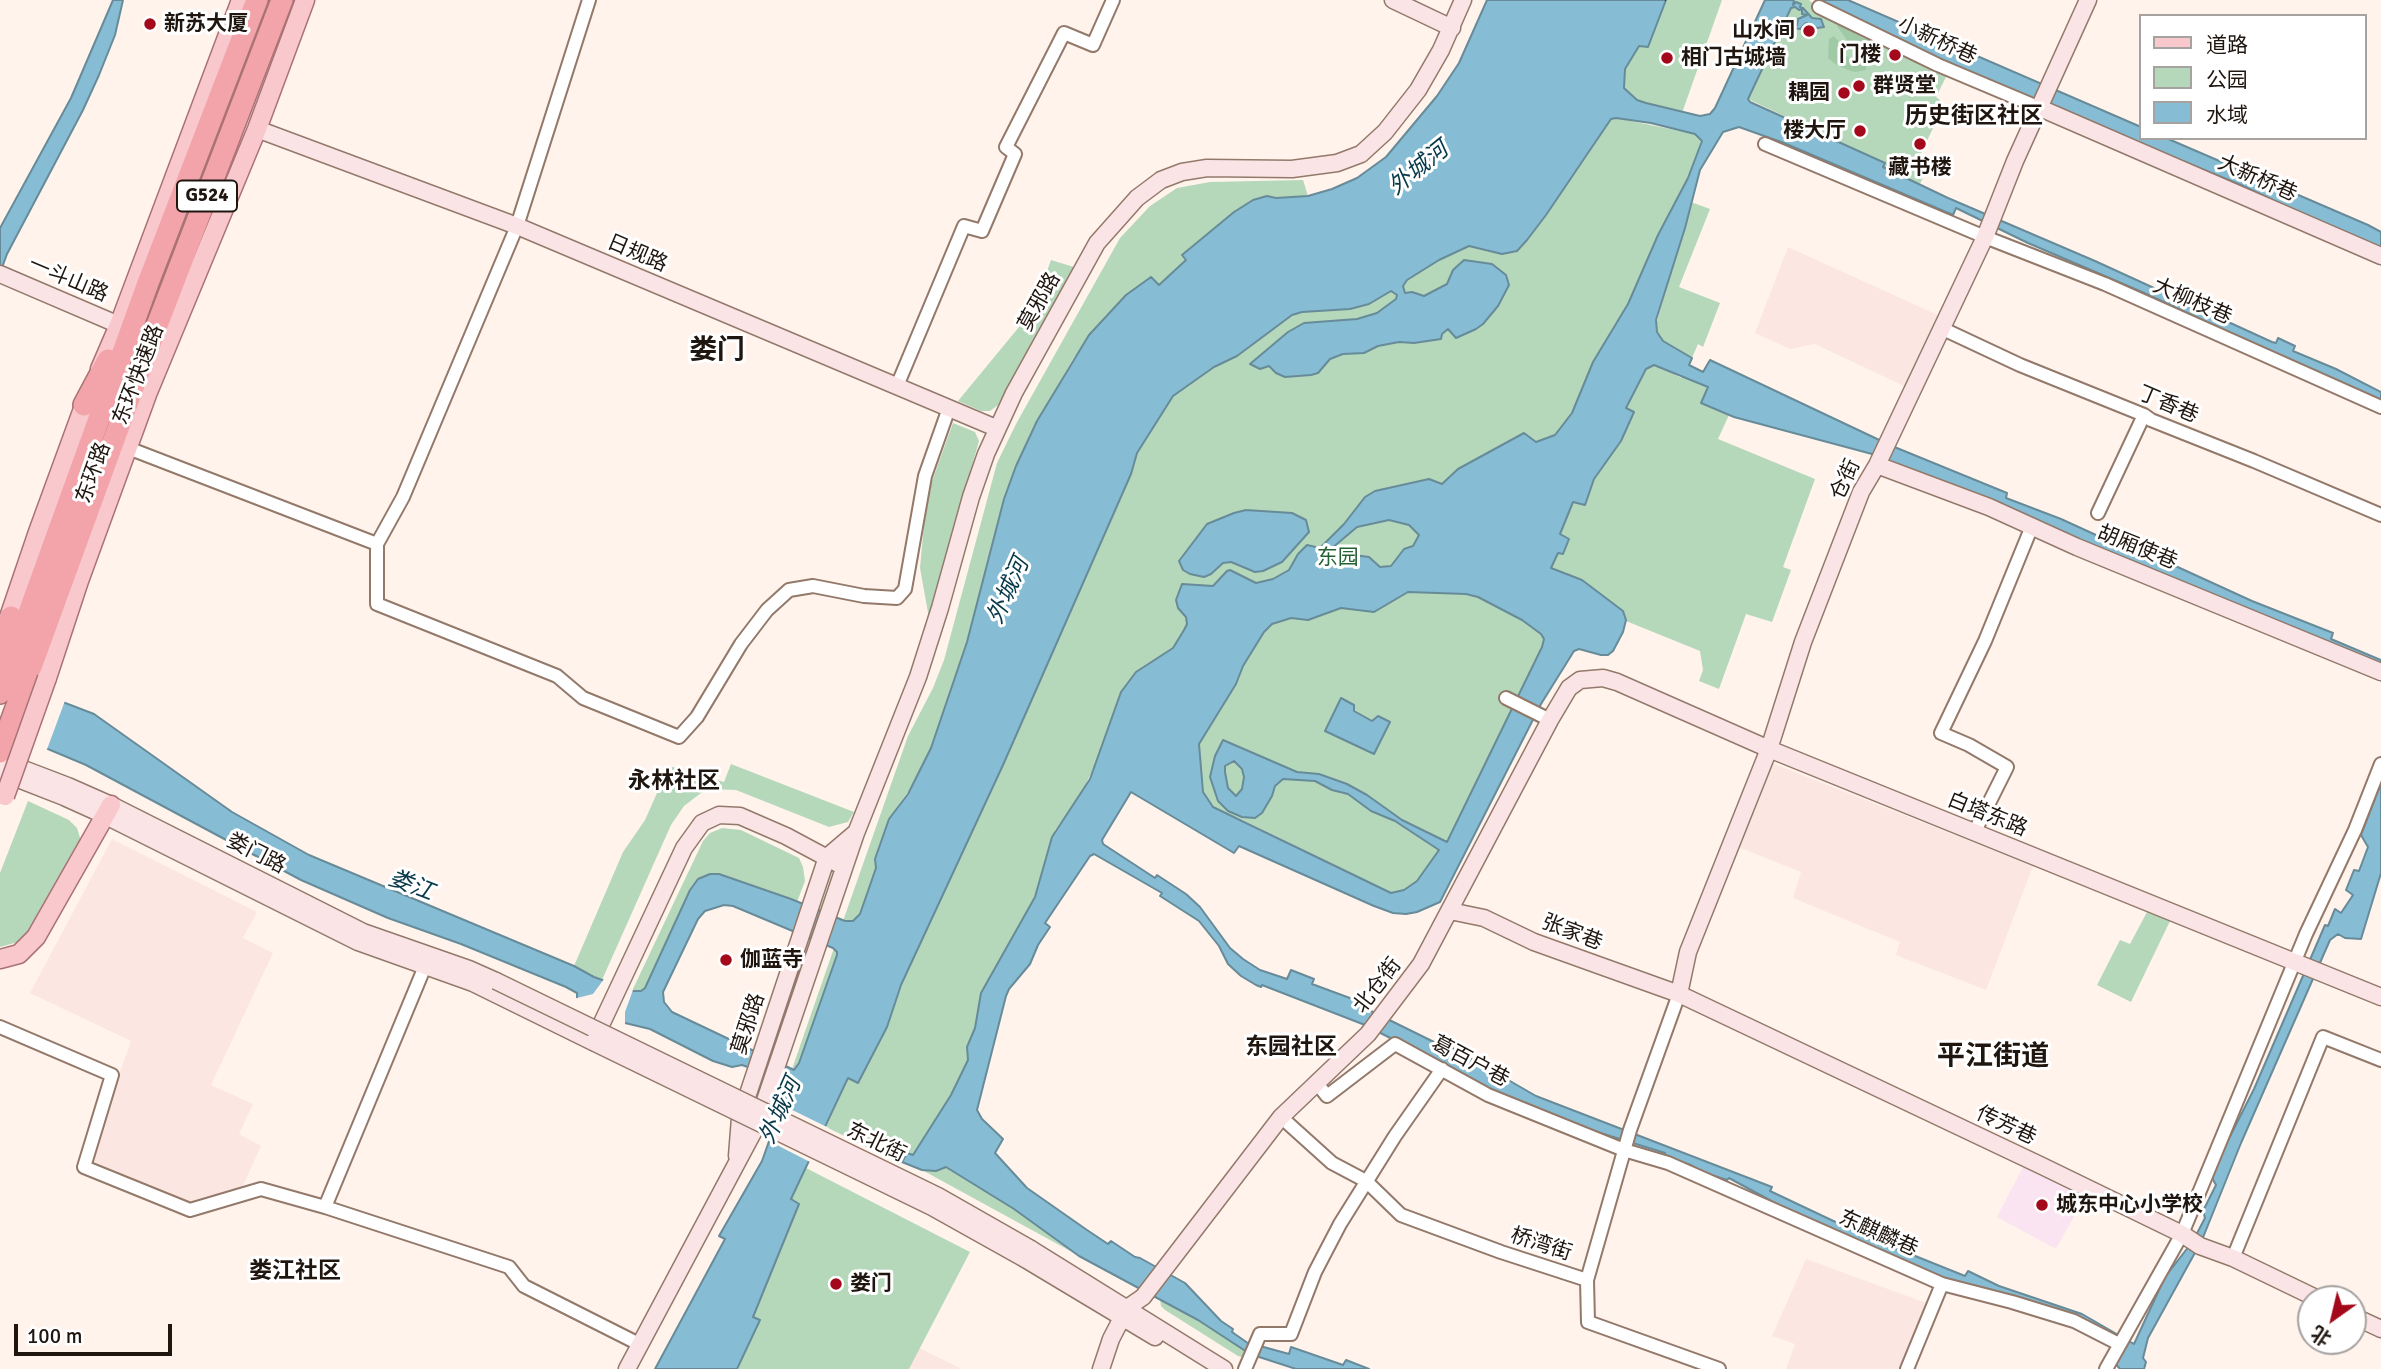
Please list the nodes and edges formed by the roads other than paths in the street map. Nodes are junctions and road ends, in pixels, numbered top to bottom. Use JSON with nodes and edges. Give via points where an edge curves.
{"nodes":[{"id":1,"x":241,"y":0,"type":"edge"},
{"id":2,"x":257,"y":0,"type":"edge"},
{"id":3,"x":282,"y":0,"type":"edge"},
{"id":4,"x":305,"y":0,"type":"edge"},
{"id":5,"x":589,"y":0,"type":"edge"},
{"id":6,"x":1113,"y":0,"type":"edge"},
{"id":7,"x":1393,"y":0,"type":"edge"},
{"id":8,"x":1463,"y":0,"type":"edge"},
{"id":9,"x":2088,"y":0,"type":"edge"},
{"id":10,"x":1819,"y":7,"type":"dead end"},
{"id":11,"x":1452,"y":28,"type":"junction"},
{"id":12,"x":2040,"y":106,"type":"junction"},
{"id":13,"x":257,"y":129,"type":"junction"},
{"id":14,"x":1765,"y":144,"type":"dead end"},
{"id":15,"x":517,"y":226,"type":"junction"},
{"id":16,"x":1985,"y":237,"type":"junction"},
{"id":17,"x":2381,"y":256,"type":"edge"},
{"id":18,"x":1,"y":275,"type":"edge"},
{"id":19,"x":148,"y":283,"type":"junction"},
{"id":20,"x":120,"y":325,"type":"junction"},
{"id":21,"x":1941,"y":328,"type":"junction"},
{"id":22,"x":897,"y":386,"type":"junction"},
{"id":23,"x":148,"y":392,"type":"junction"},
{"id":24,"x":84,"y":405,"type":"junction"},
{"id":25,"x":2381,"y":407,"type":"edge"},
{"id":26,"x":949,"y":408,"type":"junction"},
{"id":27,"x":2144,"y":415,"type":"junction"},
{"id":28,"x":996,"y":428,"type":"junction"},
{"id":29,"x":128,"y":448,"type":"junction"},
{"id":30,"x":1877,"y":463,"type":"junction"},
{"id":31,"x":93,"y":500,"type":"junction"},
{"id":32,"x":2098,"y":513,"type":"dead end"},
{"id":33,"x":2381,"y":515,"type":"edge"},
{"id":34,"x":2032,"y":527,"type":"junction"},
{"id":35,"x":377,"y":544,"type":"junction"},
{"id":36,"x":11,"y":617,"type":"junction"},
{"id":37,"x":0,"y":641,"type":"edge"},
{"id":38,"x":22,"y":668,"type":"edge"},
{"id":39,"x":2381,"y":673,"type":"edge"},
{"id":40,"x":1578,"y":681,"type":"joint"},
{"id":41,"x":0,"y":693,"type":"edge"},
{"id":42,"x":1508,"y":699,"type":"dead end"},
{"id":43,"x":1544,"y":717,"type":"junction"},
{"id":44,"x":1769,"y":749,"type":"junction"},
{"id":45,"x":0,"y":752,"type":"edge"},
{"id":46,"x":0,"y":760,"type":"edge"},
{"id":47,"x":2381,"y":764,"type":"edge"},
{"id":48,"x":0,"y":772,"type":"edge"},
{"id":49,"x":2,"y":802,"type":"edge"},
{"id":50,"x":109,"y":810,"type":"junction"},
{"id":51,"x":856,"y":833,"type":"junction"},
{"id":52,"x":1974,"y":833,"type":"junction"},
{"id":53,"x":827,"y":857,"type":"junction"},
{"id":54,"x":844,"y":867,"type":"junction"},
{"id":55,"x":1450,"y":911,"type":"junction"},
{"id":56,"x":0,"y":959,"type":"edge"},
{"id":57,"x":427,"y":961,"type":"junction"},
{"id":58,"x":2297,"y":963,"type":"junction"},
{"id":59,"x":493,"y":986,"type":"joint"},
{"id":60,"x":1679,"y":994,"type":"junction"},
{"id":61,"x":2381,"y":997,"type":"edge"},
{"id":62,"x":0,"y":1027,"type":"edge"},
{"id":63,"x":596,"y":1037,"type":"junction"},
{"id":64,"x":2381,"y":1060,"type":"edge"},
{"id":65,"x":1442,"y":1069,"type":"junction"},
{"id":66,"x":1316,"y":1082,"type":"junction"},
{"id":67,"x":1281,"y":1117,"type":"junction"},
{"id":68,"x":1625,"y":1147,"type":"junction"},
{"id":69,"x":737,"y":1162,"type":"junction"},
{"id":70,"x":1366,"y":1181,"type":"junction"},
{"id":71,"x":325,"y":1207,"type":"junction"},
{"id":72,"x":2191,"y":1240,"type":"junction"},
{"id":73,"x":2233,"y":1258,"type":"junction"},
{"id":74,"x":1587,"y":1280,"type":"junction"},
{"id":75,"x":1942,"y":1284,"type":"junction"},
{"id":76,"x":2297,"y":1289,"type":"edge"},
{"id":77,"x":1124,"y":1312,"type":"junction"},
{"id":78,"x":2121,"y":1342,"type":"junction"},
{"id":79,"x":639,"y":1344,"type":"junction"},
{"id":80,"x":1711,"y":1368,"type":"edge"},
{"id":81,"x":627,"y":1369,"type":"edge"},
{"id":82,"x":1101,"y":1369,"type":"edge"},
{"id":83,"x":1216,"y":1369,"type":"edge"},
{"id":84,"x":1224,"y":1369,"type":"edge"},
{"id":85,"x":1245,"y":1369,"type":"edge"},
{"id":86,"x":1907,"y":1369,"type":"edge"},
{"id":87,"x":2106,"y":1369,"type":"edge"}],
"edges":[{"from":1,"to":20,"type":"main road","name":"东环路"},
{"from":2,"to":19,"type":"highway","name":"东环快速路","number":"G524"},
{"from":3,"to":31,"type":"highway","name":"东环快速路","number":"G524"},
{"from":4,"to":13,"type":"main road","name":"东环路"},
{"from":5,"to":15,"type":"street"},
{"from":6,"to":22,"type":"street","via":[[1093,45],[1064,33],[1006,147],[1015,155],[982,231],[964,226]]},
{"from":7,"to":11,"type":"main road"},
{"from":8,"to":11,"type":"main road","name":"莫邪路"},
{"from":9,"to":12,"type":"main road","name":"仓街"},
{"from":10,"to":12,"type":"street","name":"小新桥巷","via":[[1938,65]]},
{"from":11,"to":28,"type":"main road","name":"莫邪路","via":[[1418,90],[1361,154],[1337,163],[1292,169],[1182,172],[1161,180],[1137,198],[1097,243]]},
{"from":12,"to":16,"type":"main road","name":"仓街"},
{"from":12,"to":17,"type":"main road","name":"大新桥巷"},
{"from":13,"to":15,"type":"main road","name":"日规路"},
{"from":13,"to":23,"type":"main road","name":"东环路"},
{"from":14,"to":16,"type":"street","name":"大柳枝巷"},
{"from":15,"to":22,"type":"main road","name":"日规路"},
{"from":15,"to":35,"type":"street","via":[[403,497]]},
{"from":16,"to":21,"type":"main road","name":"仓街"},
{"from":16,"to":25,"type":"street","name":"大柳枝巷","via":[[2105,284]]},
{"from":18,"to":20,"type":"main road","name":"一斗山路"},
{"from":19,"to":24,"type":"highway"},
{"from":19,"to":38,"type":"highway","name":"东环快速路","number":"G524"},
{"from":20,"to":24,"type":"main road","name":"东环路"},
{"from":21,"to":27,"type":"street","name":"丁香巷"},
{"from":21,"to":30,"type":"main road","name":"仓街"},
{"from":22,"to":26,"type":"main road","name":"日规路"},
{"from":23,"to":29,"type":"main road","name":"东环路"},
{"from":23,"to":31,"type":"highway"},
{"from":24,"to":36,"type":"main road","name":"东环路"},
{"from":26,"to":28,"type":"main road","name":"日规路"},
{"from":26,"to":35,"type":"street","via":[[925,476],[905,589],[897,598],[813,586],[789,590],[741,644],[697,717],[679,737],[583,698],[557,676],[377,604]]},
{"from":27,"to":32,"type":"street"},
{"from":27,"to":33,"type":"street","name":"丁香巷"},
{"from":28,"to":51,"type":"main road","name":"莫邪路","via":[[918,677]]},
{"from":29,"to":35,"type":"street"},
{"from":29,"to":38,"type":"main road","name":"东环路","via":[[79,581]]},
{"from":30,"to":34,"type":"main road","name":"胡厢使巷"},
{"from":30,"to":44,"type":"main road","name":"仓街","via":[[1861,492],[1802,642]]},
{"from":31,"to":38,"type":"highway","name":"东环快速路","number":"G524"},
{"from":34,"to":39,"type":"main road","name":"胡厢使巷"},
{"from":34,"to":52,"type":"street","via":[[1941,733],[2007,767]]},
{"from":36,"to":37,"type":"main road","name":"东环路"},
{"from":36,"to":38,"type":"highway"},
{"from":38,"to":41,"type":"highway","name":"东环快速路","number":"G524"},
{"from":38,"to":45,"type":"highway","name":"东环快速路","number":"G524"},
{"from":38,"to":49,"type":"main road","name":"东环路","bridge":true},
{"from":40,"to":43,"type":"main road","name":"北仓街"},
{"from":40,"to":44,"type":"main road","name":"白塔东路","via":[[1612,680]]},
{"from":42,"to":43,"type":"street"},
{"from":43,"to":55,"type":"main road","name":"北仓街"},
{"from":44,"to":52,"type":"main road","name":"白塔东路"},
{"from":44,"to":60,"type":"main road","name":"仓街","via":[[1688,952]]},
{"from":46,"to":50,"type":"main road","name":"娄门路","via":[[68,786]]},
{"from":47,"to":58,"type":"street"},
{"from":48,"to":50,"type":"main road","name":"娄门路"},
{"from":50,"to":56,"type":"main road","via":[[36,937],[19,954]]},
{"from":50,"to":57,"type":"main road","name":"娄门路"},
{"from":51,"to":53,"type":"main road","name":"莫邪路"},
{"from":51,"to":54,"type":"main road","name":"莫邪路"},
{"from":52,"to":58,"type":"main road","name":"白塔东路"},
{"from":53,"to":54,"type":"main road"},
{"from":53,"to":63,"type":"main road","via":[[746,818],[729,814],[709,818],[687,842]]},
{"from":53,"to":69,"type":"main road","name":"莫邪路","via":[[740,1118]]},
{"from":54,"to":69,"type":"main road","name":"莫邪路","via":[[756,1127]]},
{"from":55,"to":60,"type":"main road","name":"张家巷","via":[[1475,914],[1534,942]]},
{"from":55,"to":66,"type":"main road","name":"北仓街","via":[[1421,964],[1385,1013]]},
{"from":57,"to":59,"type":"main road","name":"娄门路"},
{"from":57,"to":71,"type":"street"},
{"from":58,"to":61,"type":"main road","name":"白塔东路"},
{"from":58,"to":72,"type":"street"},
{"from":59,"to":63,"type":"main road","name":"东北街","bridge":true},
{"from":60,"to":68,"type":"street"},
{"from":60,"to":72,"type":"main road","name":"传芳巷"},
{"from":62,"to":71,"type":"street","via":[[112,1076],[84,1167],[190,1210],[261,1189]]},
{"from":63,"to":77,"type":"main road","name":"东北街","bridge":true,"via":[[938,1196]]},
{"from":64,"to":73,"type":"street","via":[[2323,1037]]},
{"from":65,"to":66,"type":"street","name":"葛百户巷","via":[[1395,1044],[1327,1096]]},
{"from":65,"to":68,"type":"street","name":"葛百户巷","via":[[1488,1095]]},
{"from":65,"to":70,"type":"street"},
{"from":66,"to":67,"type":"main road","name":"北仓街"},
{"from":67,"to":70,"type":"street","name":"桥湾街","via":[[1332,1163]]},
{"from":67,"to":77,"type":"main road","name":"北仓街","via":[[1143,1297]]},
{"from":68,"to":74,"type":"street"},
{"from":68,"to":75,"type":"street","name":"东麒麟巷"},
{"from":69,"to":79,"type":"main road","name":"莫邪路"},
{"from":70,"to":74,"type":"street","name":"桥湾街","via":[[1401,1215]]},
{"from":70,"to":85,"type":"street","via":[[1315,1272],[1291,1334],[1260,1334]]},
{"from":71,"to":79,"type":"street","via":[[509,1267],[524,1286]]},
{"from":72,"to":73,"type":"main road","name":"传芳巷"},
{"from":72,"to":78,"type":"street"},
{"from":73,"to":76,"type":"main road","name":"传芳巷"},
{"from":74,"to":80,"type":"street","name":"桥湾街","via":[[1588,1322]]},
{"from":75,"to":78,"type":"street","name":"东麒麟巷","via":[[2074,1321]]},
{"from":75,"to":86,"type":"street"},
{"from":77,"to":82,"type":"main road"},
{"from":77,"to":83,"type":"main road","name":"东北街"},
{"from":77,"to":84,"type":"main road","name":"东北街"},
{"from":78,"to":87,"type":"street"},
{"from":79,"to":81,"type":"main road","name":"莫邪路"}]}
